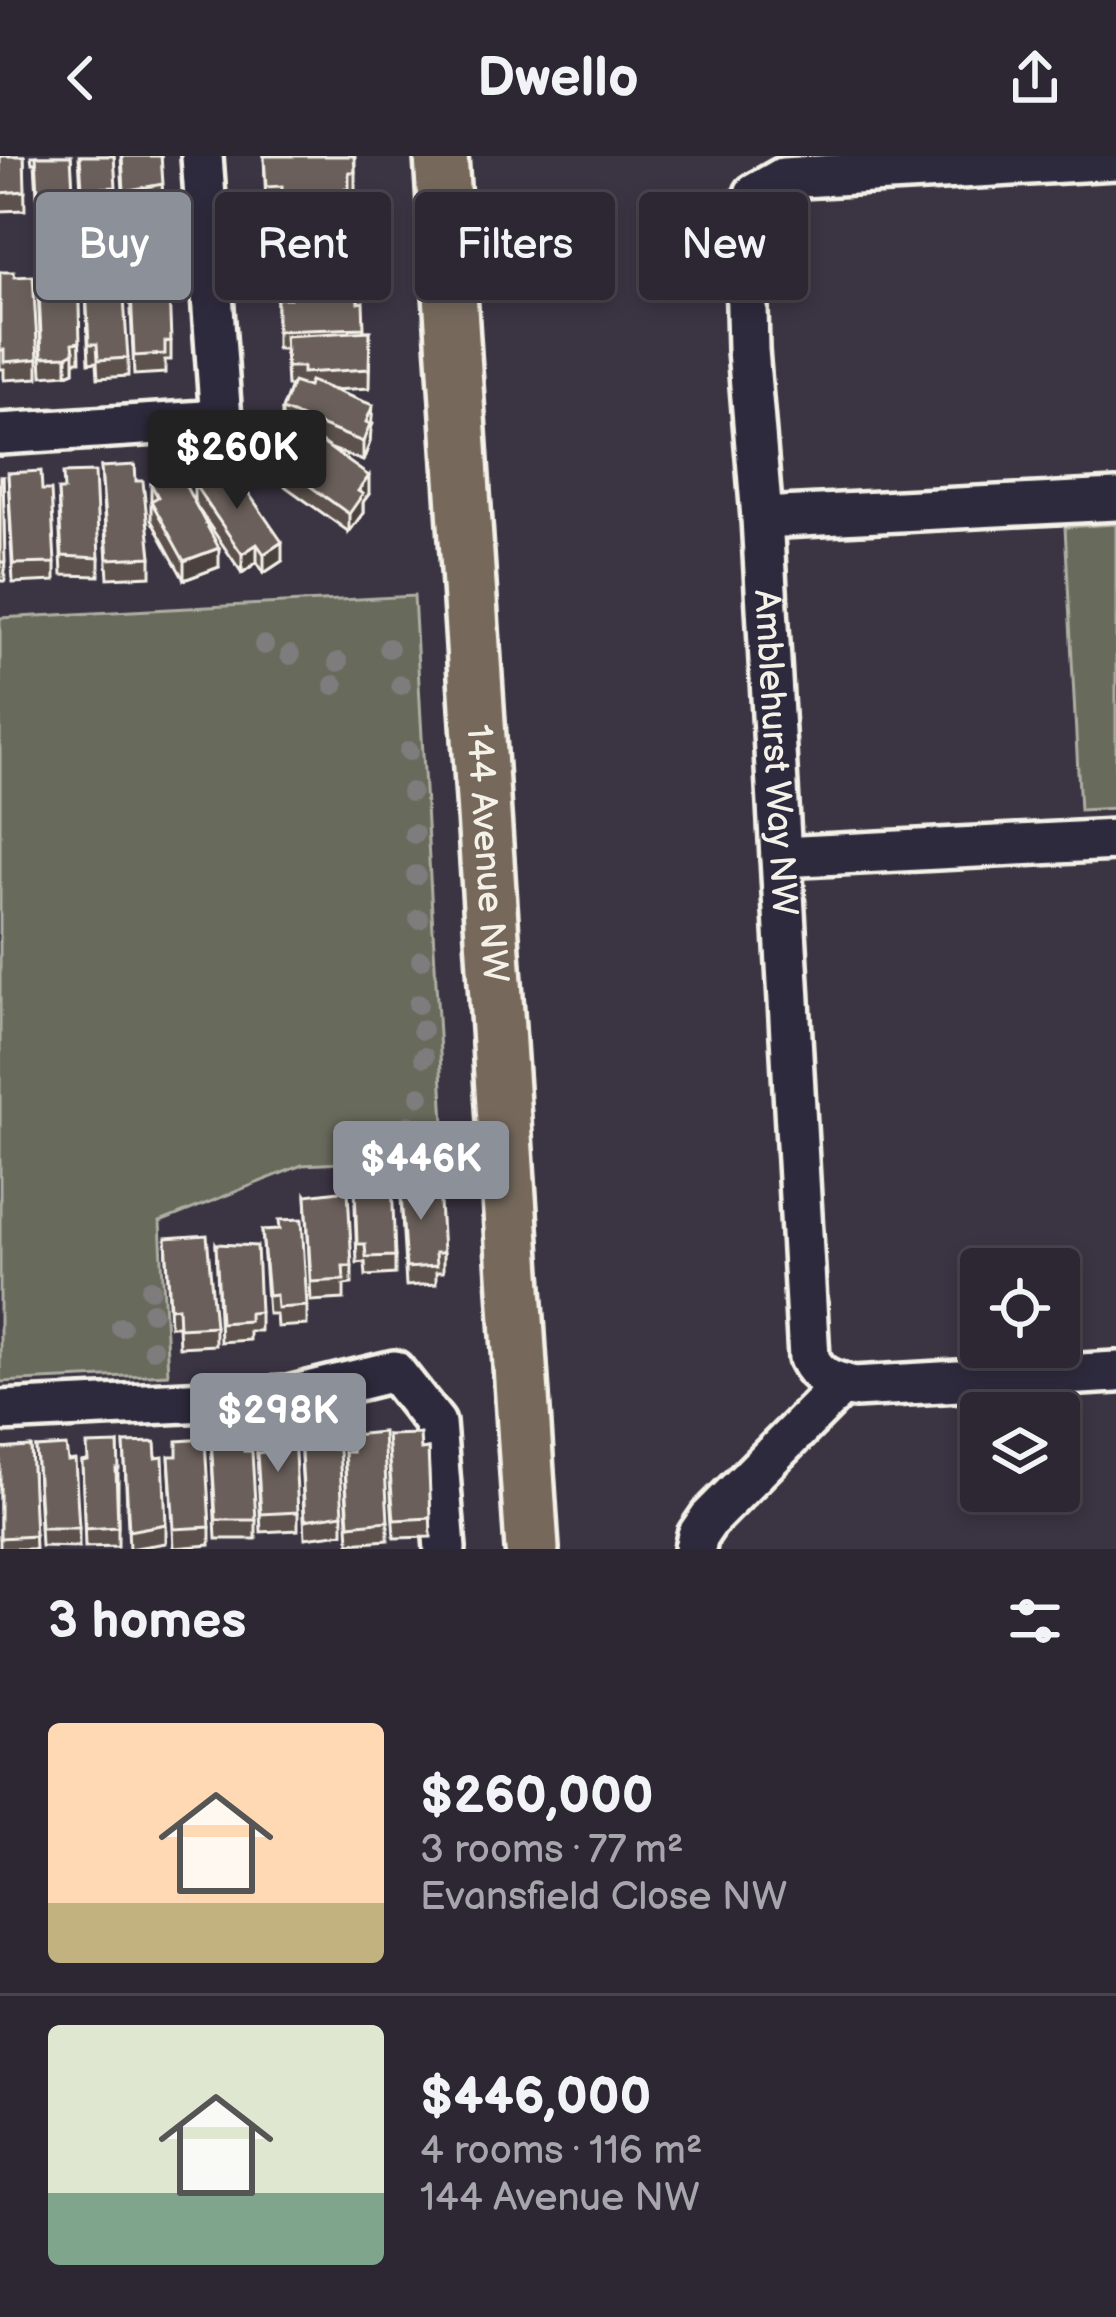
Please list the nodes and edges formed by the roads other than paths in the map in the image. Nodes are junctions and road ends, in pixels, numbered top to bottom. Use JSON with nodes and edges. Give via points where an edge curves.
{"nodes":[{"id":1,"x":202,"y":156,"type":"edge"},
{"id":2,"x":441,"y":156,"type":"edge"},
{"id":3,"x":1116,"y":159,"type":"edge"},
{"id":4,"x":754,"y":171,"type":"edge"},
{"id":5,"x":0,"y":434,"type":"edge"},
{"id":6,"x":1116,"y":500,"type":"edge"},
{"id":7,"x":762,"y":518,"type":"junction"},
{"id":8,"x":1116,"y":840,"type":"edge"},
{"id":9,"x":781,"y":857,"type":"junction"},
{"id":10,"x":1116,"y":1372,"type":"edge"},
{"id":11,"x":843,"y":1384,"type":"junction"},
{"id":12,"x":0,"y":1411,"type":"edge"},
{"id":13,"x":445,"y":1549,"type":"edge"},
{"id":14,"x":532,"y":1549,"type":"edge"},
{"id":15,"x":695,"y":1549,"type":"edge"}],
"edges":[{"from":1,"to":5,"type":"street","via":[[220,420]]},
{"from":2,"to":14,"type":"main road","name":"144 Avenue NW"},
{"from":3,"to":4,"type":"street","name":"Amblehurst Way NW"},
{"from":4,"to":7,"type":"street","name":"Amblehurst Way NW","via":[[745,226]]},
{"from":6,"to":7,"type":"street"},
{"from":7,"to":9,"type":"street","name":"Amblehurst Way NW"},
{"from":8,"to":9,"type":"street"},
{"from":9,"to":11,"type":"street","name":"Amblehurst Way NW","via":[[805,1337],[814,1370]]},
{"from":10,"to":11,"type":"street"},
{"from":11,"to":15,"type":"street","via":[[709,1519]]},
{"from":12,"to":13,"type":"street","via":[[288,1397],[394,1371],[435,1423]]}]}
